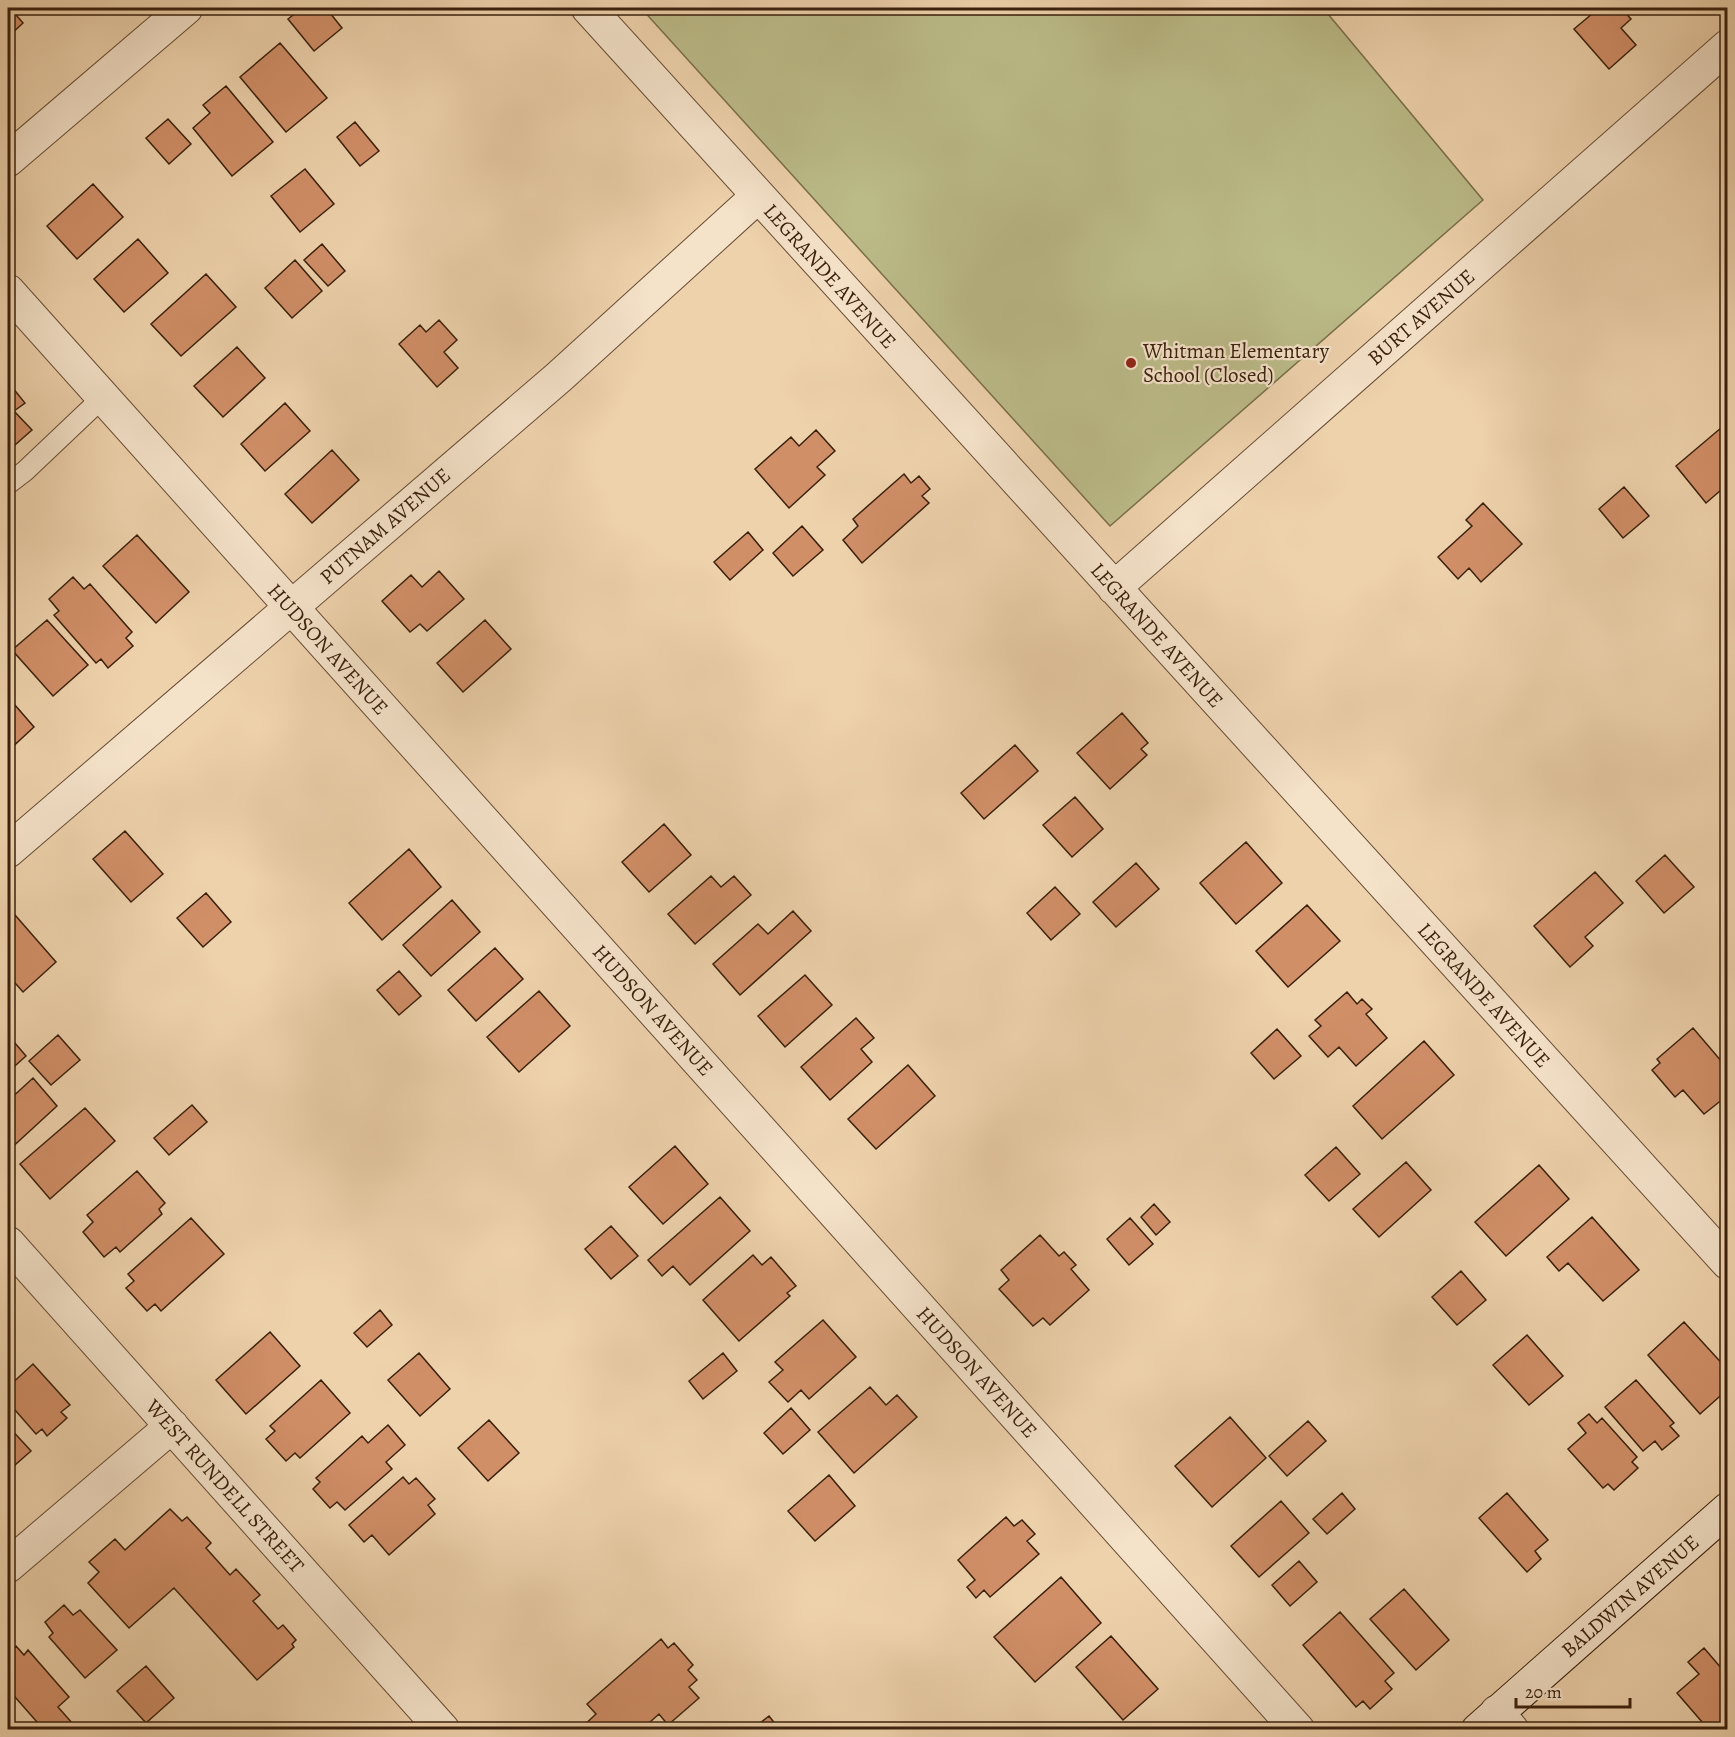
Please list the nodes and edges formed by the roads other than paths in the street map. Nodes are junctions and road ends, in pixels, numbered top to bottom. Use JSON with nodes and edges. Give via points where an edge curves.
{"nodes":[{"id":1,"x":186,"y":8,"type":"edge"},
{"id":2,"x":588,"y":8,"type":"edge"},
{"id":3,"x":1728,"y":46,"type":"edge"},
{"id":4,"x":8,"y":160,"type":"edge"},
{"id":5,"x":758,"y":196,"type":"junction"},
{"id":6,"x":8,"y":291,"type":"edge"},
{"id":7,"x":102,"y":398,"type":"junction"},
{"id":8,"x":8,"y":484,"type":"edge"},
{"id":9,"x":1114,"y":588,"type":"junction"},
{"id":10,"x":291,"y":608,"type":"junction"},
{"id":11,"x":8,"y":851,"type":"edge"},
{"id":12,"x":8,"y":1243,"type":"edge"},
{"id":13,"x":1728,"y":1263,"type":"edge"},
{"id":14,"x":172,"y":1426,"type":"junction"},
{"id":15,"x":1728,"y":1509,"type":"edge"},
{"id":16,"x":8,"y":1566,"type":"edge"},
{"id":17,"x":1496,"y":1724,"type":"edge"},
{"id":18,"x":443,"y":1730,"type":"edge"},
{"id":19,"x":1298,"y":1730,"type":"edge"}],
"edges":[{"from":1,"to":4,"type":"street"},
{"from":2,"to":5,"type":"street","name":"LEGRANDE AVENUE"},
{"from":3,"to":9,"type":"street","name":"BURT AVENUE"},
{"from":5,"to":9,"type":"street","name":"LEGRANDE AVENUE"},
{"from":5,"to":10,"type":"street","name":"PUTNAM AVENUE","via":[[559,377]]},
{"from":6,"to":7,"type":"street","name":"HUDSON AVENUE"},
{"from":7,"to":8,"type":"lane"},
{"from":7,"to":10,"type":"street","name":"HUDSON AVENUE"},
{"from":9,"to":13,"type":"street","name":"LEGRANDE AVENUE"},
{"from":10,"to":11,"type":"street","name":"PUTNAM AVENUE"},
{"from":10,"to":19,"type":"street","name":"HUDSON AVENUE"},
{"from":12,"to":14,"type":"street","name":"WEST RUNDELL STREET"},
{"from":14,"to":16,"type":"street"},
{"from":14,"to":18,"type":"street","name":"WEST RUNDELL STREET"},
{"from":15,"to":17,"type":"street","name":"BALDWIN AVENUE"}]}
